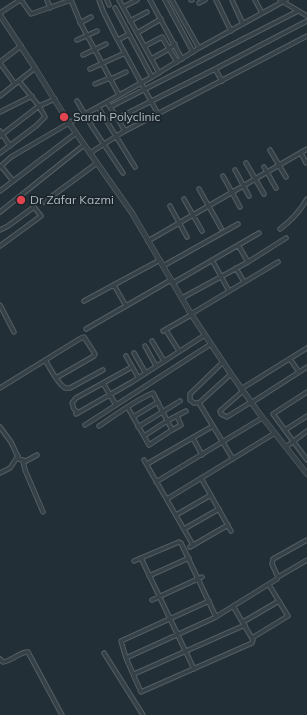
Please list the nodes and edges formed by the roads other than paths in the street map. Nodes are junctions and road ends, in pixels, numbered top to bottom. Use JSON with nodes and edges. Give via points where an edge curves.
{"nodes":[{"id":1,"x":20,"y":0,"type":"edge"},
{"id":2,"x":47,"y":0,"type":"edge"},
{"id":3,"x":71,"y":0,"type":"edge"},
{"id":4,"x":99,"y":0,"type":"edge"},
{"id":5,"x":108,"y":0,"type":"edge"},
{"id":6,"x":119,"y":0,"type":"edge"},
{"id":7,"x":137,"y":0,"type":"edge"},
{"id":8,"x":150,"y":0,"type":"edge"},
{"id":9,"x":165,"y":0,"type":"edge"},
{"id":10,"x":172,"y":0,"type":"edge"},
{"id":11,"x":205,"y":0,"type":"edge"},
{"id":12,"x":216,"y":0,"type":"edge"},
{"id":13,"x":232,"y":0,"type":"edge"},
{"id":14,"x":255,"y":0,"type":"edge"},
{"id":15,"x":283,"y":1,"type":"edge"},
{"id":16,"x":199,"y":3,"type":"dead end"},
{"id":17,"x":110,"y":5,"type":"dead end"},
{"id":18,"x":123,"y":7,"type":"junction"},
{"id":19,"x":50,"y":8,"type":"junction"},
{"id":20,"x":115,"y":8,"type":"dead end"},
{"id":21,"x":298,"y":11,"type":"junction"},
{"id":22,"x":147,"y":12,"type":"dead end"},
{"id":23,"x":262,"y":13,"type":"junction"},
{"id":24,"x":0,"y":14,"type":"edge"},
{"id":25,"x":307,"y":16,"type":"edge"},
{"id":26,"x":91,"y":17,"type":"dead end"},
{"id":27,"x":161,"y":19,"type":"junction"},
{"id":28,"x":130,"y":21,"type":"junction"},
{"id":29,"x":307,"y":22,"type":"edge"},
{"id":30,"x":80,"y":23,"type":"junction"},
{"id":31,"x":244,"y":24,"type":"junction"},
{"id":32,"x":97,"y":31,"type":"dead end"},
{"id":33,"x":231,"y":31,"type":"junction"},
{"id":34,"x":137,"y":33,"type":"junction"},
{"id":35,"x":129,"y":34,"type":"junction"},
{"id":36,"x":87,"y":36,"type":"junction"},
{"id":37,"x":307,"y":36,"type":"edge"},
{"id":38,"x":77,"y":40,"type":"dead end"},
{"id":39,"x":118,"y":40,"type":"junction"},
{"id":40,"x":106,"y":44,"type":"dead end"},
{"id":41,"x":175,"y":44,"type":"junction"},
{"id":42,"x":21,"y":46,"type":"junction"},
{"id":43,"x":145,"y":46,"type":"junction"},
{"id":44,"x":199,"y":48,"type":"junction"},
{"id":45,"x":95,"y":49,"type":"junction"},
{"id":46,"x":170,"y":49,"type":"junction"},
{"id":47,"x":193,"y":52,"type":"junction"},
{"id":48,"x":125,"y":53,"type":"junction"},
{"id":49,"x":82,"y":55,"type":"dead end"},
{"id":50,"x":151,"y":59,"type":"junction"},
{"id":51,"x":182,"y":59,"type":"junction"},
{"id":52,"x":0,"y":62,"type":"edge"},
{"id":53,"x":177,"y":62,"type":"junction"},
{"id":54,"x":103,"y":64,"type":"junction"},
{"id":55,"x":35,"y":68,"type":"junction"},
{"id":56,"x":90,"y":69,"type":"dead end"},
{"id":57,"x":215,"y":69,"type":"junction"},
{"id":58,"x":126,"y":72,"type":"dead end"},
{"id":59,"x":159,"y":73,"type":"junction"},
{"id":60,"x":152,"y":77,"type":"junction"},
{"id":61,"x":110,"y":78,"type":"junction"},
{"id":62,"x":19,"y":81,"type":"junction"},
{"id":63,"x":222,"y":81,"type":"junction"},
{"id":64,"x":141,"y":83,"type":"junction"},
{"id":65,"x":15,"y":84,"type":"junction"},
{"id":66,"x":95,"y":84,"type":"dead end"},
{"id":67,"x":145,"y":90,"type":"junction"},
{"id":68,"x":119,"y":95,"type":"junction"},
{"id":69,"x":0,"y":96,"type":"edge"},
{"id":70,"x":32,"y":96,"type":"junction"},
{"id":71,"x":55,"y":99,"type":"junction"},
{"id":72,"x":77,"y":101,"type":"dead end"},
{"id":73,"x":107,"y":102,"type":"junction"},
{"id":74,"x":152,"y":102,"type":"junction"},
{"id":75,"x":39,"y":106,"type":"junction"},
{"id":76,"x":98,"y":107,"type":"junction"},
{"id":77,"x":110,"y":108,"type":"junction"},
{"id":78,"x":0,"y":112,"type":"edge"},
{"id":79,"x":85,"y":114,"type":"junction"},
{"id":80,"x":158,"y":114,"type":"junction"},
{"id":81,"x":118,"y":118,"type":"junction"},
{"id":82,"x":69,"y":123,"type":"junction"},
{"id":83,"x":125,"y":131,"type":"junction"},
{"id":84,"x":76,"y":132,"type":"junction"},
{"id":85,"x":1,"y":134,"type":"edge"},
{"id":86,"x":116,"y":137,"type":"junction"},
{"id":87,"x":105,"y":144,"type":"junction"},
{"id":88,"x":10,"y":146,"type":"junction"},
{"id":89,"x":84,"y":146,"type":"junction"},
{"id":90,"x":307,"y":149,"type":"edge"},
{"id":91,"x":270,"y":150,"type":"dead end"},
{"id":92,"x":0,"y":153,"type":"edge"},
{"id":93,"x":90,"y":153,"type":"junction"},
{"id":94,"x":301,"y":153,"type":"junction"},
{"id":95,"x":97,"y":163,"type":"junction"},
{"id":96,"x":246,"y":163,"type":"dead end"},
{"id":97,"x":307,"y":164,"type":"edge"},
{"id":98,"x":0,"y":166,"type":"edge"},
{"id":99,"x":278,"y":166,"type":"junction"},
{"id":100,"x":135,"y":167,"type":"dead end"},
{"id":101,"x":264,"y":167,"type":"dead end"},
{"id":102,"x":235,"y":170,"type":"dead end"},
{"id":103,"x":123,"y":172,"type":"dead end"},
{"id":104,"x":267,"y":172,"type":"junction"},
{"id":105,"x":223,"y":176,"type":"dead end"},
{"id":106,"x":286,"y":176,"type":"dead end"},
{"id":107,"x":255,"y":179,"type":"junction"},
{"id":108,"x":14,"y":181,"type":"junction"},
{"id":109,"x":244,"y":186,"type":"junction"},
{"id":110,"x":276,"y":188,"type":"dead end"},
{"id":111,"x":199,"y":189,"type":"dead end"},
{"id":112,"x":0,"y":191,"type":"edge"},
{"id":113,"x":232,"y":192,"type":"junction"},
{"id":114,"x":264,"y":194,"type":"dead end"},
{"id":115,"x":249,"y":196,"type":"dead end"},
{"id":116,"x":184,"y":199,"type":"dead end"},
{"id":117,"x":307,"y":199,"type":"edge"},
{"id":118,"x":44,"y":202,"type":"dead end"},
{"id":119,"x":170,"y":206,"type":"dead end"},
{"id":120,"x":209,"y":206,"type":"junction"},
{"id":121,"x":240,"y":207,"type":"dead end"},
{"id":122,"x":0,"y":212,"type":"edge"},
{"id":123,"x":193,"y":215,"type":"junction"},
{"id":124,"x":180,"y":223,"type":"junction"},
{"id":125,"x":238,"y":224,"type":"dead end"},
{"id":126,"x":221,"y":228,"type":"dead end"},
{"id":127,"x":280,"y":229,"type":"dead end"},
{"id":128,"x":0,"y":230,"type":"edge"},
{"id":129,"x":202,"y":231,"type":"dead end"},
{"id":130,"x":259,"y":234,"type":"dead end"},
{"id":131,"x":187,"y":237,"type":"dead end"},
{"id":132,"x":286,"y":238,"type":"dead end"},
{"id":133,"x":148,"y":241,"type":"junction"},
{"id":134,"x":238,"y":245,"type":"junction"},
{"id":135,"x":0,"y":246,"type":"edge"},
{"id":136,"x":160,"y":260,"type":"junction"},
{"id":137,"x":212,"y":260,"type":"junction"},
{"id":138,"x":248,"y":262,"type":"junction"},
{"id":139,"x":278,"y":262,"type":"dead end"},
{"id":140,"x":163,"y":266,"type":"junction"},
{"id":141,"x":236,"y":268,"type":"junction"},
{"id":142,"x":222,"y":277,"type":"junction"},
{"id":143,"x":172,"y":282,"type":"junction"},
{"id":144,"x":244,"y":282,"type":"junction"},
{"id":145,"x":114,"y":285,"type":"junction"},
{"id":146,"x":229,"y":291,"type":"junction"},
{"id":147,"x":182,"y":298,"type":"junction"},
{"id":148,"x":84,"y":301,"type":"dead end"},
{"id":149,"x":0,"y":305,"type":"edge"},
{"id":150,"x":126,"y":306,"type":"junction"},
{"id":151,"x":2,"y":312,"type":"edge"},
{"id":152,"x":191,"y":314,"type":"junction"},
{"id":153,"x":86,"y":329,"type":"dead end"},
{"id":154,"x":14,"y":332,"type":"dead end"},
{"id":155,"x":205,"y":334,"type":"junction"},
{"id":156,"x":152,"y":342,"type":"dead end"},
{"id":157,"x":211,"y":344,"type":"junction"},
{"id":158,"x":145,"y":346,"type":"dead end"},
{"id":159,"x":307,"y":348,"type":"edge"},
{"id":160,"x":179,"y":351,"type":"junction"},
{"id":161,"x":134,"y":353,"type":"dead end"},
{"id":162,"x":126,"y":356,"type":"dead end"},
{"id":163,"x":290,"y":359,"type":"junction"},
{"id":164,"x":45,"y":360,"type":"junction"},
{"id":165,"x":164,"y":361,"type":"junction"},
{"id":166,"x":223,"y":362,"type":"junction"},
{"id":167,"x":156,"y":366,"type":"junction"},
{"id":168,"x":132,"y":367,"type":"junction"},
{"id":169,"x":307,"y":367,"type":"edge"},
{"id":170,"x":103,"y":370,"type":"dead end"},
{"id":171,"x":145,"y":372,"type":"junction"},
{"id":172,"x":299,"y":372,"type":"junction"},
{"id":173,"x":231,"y":374,"type":"junction"},
{"id":174,"x":138,"y":377,"type":"junction"},
{"id":175,"x":56,"y":378,"type":"junction"},
{"id":176,"x":103,"y":383,"type":"junction"},
{"id":177,"x":148,"y":385,"type":"junction"},
{"id":178,"x":0,"y":388,"type":"edge"},
{"id":179,"x":242,"y":390,"type":"junction"},
{"id":180,"x":307,"y":392,"type":"edge"},
{"id":181,"x":153,"y":393,"type":"junction"},
{"id":182,"x":109,"y":395,"type":"junction"},
{"id":183,"x":180,"y":401,"type":"dead end"},
{"id":184,"x":158,"y":402,"type":"junction"},
{"id":185,"x":200,"y":403,"type":"junction"},
{"id":186,"x":251,"y":403,"type":"junction"},
{"id":187,"x":116,"y":405,"type":"junction"},
{"id":188,"x":128,"y":408,"type":"junction"},
{"id":189,"x":186,"y":411,"type":"dead end"},
{"id":190,"x":163,"y":412,"type":"junction"},
{"id":191,"x":177,"y":416,"type":"junction"},
{"id":192,"x":307,"y":416,"type":"edge"},
{"id":193,"x":133,"y":417,"type":"junction"},
{"id":194,"x":262,"y":418,"type":"junction"},
{"id":195,"x":167,"y":421,"type":"junction"},
{"id":196,"x":85,"y":424,"type":"dead end"},
{"id":197,"x":99,"y":426,"type":"dead end"},
{"id":198,"x":213,"y":426,"type":"junction"},
{"id":199,"x":0,"y":427,"type":"edge"},
{"id":200,"x":138,"y":427,"type":"junction"},
{"id":201,"x":172,"y":430,"type":"junction"},
{"id":202,"x":285,"y":430,"type":"junction"},
{"id":203,"x":307,"y":431,"type":"edge"},
{"id":204,"x":274,"y":433,"type":"junction"},
{"id":205,"x":144,"y":436,"type":"junction"},
{"id":206,"x":193,"y":438,"type":"junction"},
{"id":207,"x":293,"y":441,"type":"junction"},
{"id":208,"x":223,"y":442,"type":"junction"},
{"id":209,"x":286,"y":447,"type":"junction"},
{"id":210,"x":37,"y":455,"type":"dead end"},
{"id":211,"x":202,"y":455,"type":"junction"},
{"id":212,"x":18,"y":456,"type":"junction"},
{"id":213,"x":233,"y":459,"type":"junction"},
{"id":214,"x":144,"y":460,"type":"dead end"},
{"id":215,"x":307,"y":460,"type":"edge"},
{"id":216,"x":23,"y":461,"type":"junction"},
{"id":217,"x":146,"y":464,"type":"junction"},
{"id":218,"x":0,"y":474,"type":"edge"},
{"id":219,"x":307,"y":474,"type":"edge"},
{"id":220,"x":201,"y":478,"type":"junction"},
{"id":221,"x":156,"y":482,"type":"junction"},
{"id":222,"x":211,"y":495,"type":"junction"},
{"id":223,"x":167,"y":499,"type":"junction"},
{"id":224,"x":219,"y":509,"type":"junction"},
{"id":225,"x":43,"y":512,"type":"dead end"},
{"id":226,"x":176,"y":515,"type":"junction"},
{"id":227,"x":228,"y":525,"type":"junction"},
{"id":228,"x":184,"y":529,"type":"junction"},
{"id":229,"x":231,"y":531,"type":"dead end"},
{"id":230,"x":307,"y":540,"type":"edge"},
{"id":231,"x":141,"y":558,"type":"junction"},
{"id":232,"x":189,"y":558,"type":"junction"},
{"id":233,"x":307,"y":560,"type":"edge"},
{"id":234,"x":134,"y":561,"type":"dead end"},
{"id":235,"x":149,"y":576,"type":"junction"},
{"id":236,"x":278,"y":577,"type":"junction"},
{"id":237,"x":200,"y":578,"type":"junction"},
{"id":238,"x":269,"y":585,"type":"junction"},
{"id":239,"x":159,"y":596,"type":"junction"},
{"id":240,"x":152,"y":600,"type":"dead end"},
{"id":241,"x":209,"y":601,"type":"junction"},
{"id":242,"x":279,"y":601,"type":"junction"},
{"id":243,"x":233,"y":606,"type":"junction"},
{"id":244,"x":216,"y":617,"type":"junction"},
{"id":245,"x":170,"y":618,"type":"junction"},
{"id":246,"x":244,"y":624,"type":"junction"},
{"id":247,"x":178,"y":634,"type":"junction"},
{"id":248,"x":252,"y":638,"type":"junction"},
{"id":249,"x":186,"y":652,"type":"junction"},
{"id":250,"x":104,"y":653,"type":"dead end"},
{"id":251,"x":126,"y":658,"type":"junction"},
{"id":252,"x":0,"y":659,"type":"edge"},
{"id":253,"x":194,"y":669,"type":"junction"},
{"id":254,"x":134,"y":674,"type":"junction"},
{"id":255,"x":62,"y":715,"type":"edge"},
{"id":256,"x":143,"y":715,"type":"edge"}],
"edges":[{"from":1,"to":19,"type":"street","via":[[31,14]]},
{"from":1,"to":24,"type":"street"},
{"from":2,"to":19,"type":"street"},
{"from":3,"to":19,"type":"street"},
{"from":3,"to":30,"type":"street"},
{"from":4,"to":39,"type":"street"},
{"from":5,"to":17,"type":"street"},
{"from":6,"to":18,"type":"street"},
{"from":7,"to":18,"type":"street"},
{"from":8,"to":27,"type":"street"},
{"from":9,"to":47,"type":"street"},
{"from":10,"to":44,"type":"street"},
{"from":11,"to":16,"type":"street"},
{"from":12,"to":33,"type":"street"},
{"from":13,"to":31,"type":"street"},
{"from":14,"to":23,"type":"street"},
{"from":15,"to":21,"type":"street"},
{"from":15,"to":23,"type":"street"},
{"from":18,"to":28,"type":"street"},
{"from":20,"to":35,"type":"street"},
{"from":21,"to":25,"type":"street"},
{"from":21,"to":67,"type":"street"},
{"from":22,"to":28,"type":"street"},
{"from":23,"to":31,"type":"street"},
{"from":24,"to":42,"type":"street"},
{"from":26,"to":30,"type":"street"},
{"from":27,"to":34,"type":"street"},
{"from":27,"to":41,"type":"street"},
{"from":28,"to":34,"type":"street"},
{"from":29,"to":57,"type":"street"},
{"from":30,"to":36,"type":"street"},
{"from":31,"to":33,"type":"street"},
{"from":32,"to":36,"type":"street"},
{"from":33,"to":44,"type":"street"},
{"from":34,"to":43,"type":"street"},
{"from":35,"to":39,"type":"street"},
{"from":35,"to":60,"type":"street"},
{"from":36,"to":38,"type":"street"},
{"from":36,"to":45,"type":"street"},
{"from":37,"to":63,"type":"street"},
{"from":39,"to":48,"type":"street"},
{"from":40,"to":45,"type":"street"},
{"from":41,"to":46,"type":"street"},
{"from":41,"to":51,"type":"street"},
{"from":42,"to":52,"type":"street"},
{"from":42,"to":55,"type":"street"},
{"from":43,"to":46,"type":"street","via":[[162,37]]},
{"from":43,"to":50,"type":"street"},
{"from":44,"to":47,"type":"street"},
{"from":45,"to":49,"type":"street"},
{"from":45,"to":54,"type":"street"},
{"from":46,"to":50,"type":"street"},
{"from":46,"to":53,"type":"street"},
{"from":47,"to":51,"type":"street"},
{"from":48,"to":54,"type":"street"},
{"from":48,"to":64,"type":"street"},
{"from":50,"to":59,"type":"street"},
{"from":51,"to":53,"type":"street"},
{"from":52,"to":65,"type":"street"},
{"from":53,"to":59,"type":"street"},
{"from":54,"to":56,"type":"street"},
{"from":54,"to":61,"type":"street"},
{"from":55,"to":62,"type":"street"},
{"from":55,"to":71,"type":"street"},
{"from":57,"to":63,"type":"street"},
{"from":57,"to":74,"type":"street"},
{"from":58,"to":61,"type":"street"},
{"from":59,"to":60,"type":"street"},
{"from":60,"to":64,"type":"street"},
{"from":61,"to":66,"type":"street"},
{"from":61,"to":68,"type":"street"},
{"from":62,"to":65,"type":"street"},
{"from":62,"to":70,"type":"street"},
{"from":63,"to":80,"type":"street"},
{"from":64,"to":67,"type":"street"},
{"from":64,"to":68,"type":"street"},
{"from":65,"to":69,"type":"street"},
{"from":67,"to":74,"type":"street"},
{"from":67,"to":77,"type":"street"},
{"from":68,"to":73,"type":"street"},
{"from":70,"to":75,"type":"street"},
{"from":70,"to":78,"type":"street"},
{"from":71,"to":75,"type":"street"},
{"from":71,"to":82,"type":"street"},
{"from":72,"to":79,"type":"street"},
{"from":73,"to":76,"type":"street"},
{"from":73,"to":77,"type":"street"},
{"from":74,"to":80,"type":"street"},
{"from":74,"to":81,"type":"street"},
{"from":75,"to":85,"type":"street"},
{"from":75,"to":88,"type":"street","via":[[45,114],[43,119]]},
{"from":76,"to":79,"type":"street"},
{"from":76,"to":86,"type":"street"},
{"from":77,"to":81,"type":"street"},
{"from":79,"to":82,"type":"street"},
{"from":79,"to":87,"type":"street"},
{"from":80,"to":83,"type":"street"},
{"from":81,"to":83,"type":"street"},
{"from":82,"to":84,"type":"street"},
{"from":82,"to":98,"type":"street"},
{"from":83,"to":86,"type":"street"},
{"from":84,"to":89,"type":"street"},
{"from":84,"to":108,"type":"street"},
{"from":85,"to":88,"type":"street"},
{"from":86,"to":87,"type":"street"},
{"from":86,"to":100,"type":"street"},
{"from":87,"to":93,"type":"street"},
{"from":87,"to":103,"type":"street"},
{"from":88,"to":92,"type":"street"},
{"from":89,"to":93,"type":"street"},
{"from":89,"to":122,"type":"street"},
{"from":90,"to":94,"type":"street"},
{"from":91,"to":99,"type":"street"},
{"from":93,"to":95,"type":"street"},
{"from":94,"to":97,"type":"street"},
{"from":94,"to":99,"type":"street"},
{"from":95,"to":118,"type":"street"},
{"from":95,"to":133,"type":"street"},
{"from":96,"to":107,"type":"street"},
{"from":98,"to":108,"type":"street"},
{"from":99,"to":104,"type":"street"},
{"from":99,"to":106,"type":"street"},
{"from":101,"to":104,"type":"street"},
{"from":102,"to":109,"type":"street"},
{"from":104,"to":107,"type":"street"},
{"from":104,"to":110,"type":"street"},
{"from":105,"to":113,"type":"street"},
{"from":107,"to":109,"type":"street"},
{"from":107,"to":114,"type":"street"},
{"from":108,"to":112,"type":"street"},
{"from":109,"to":113,"type":"street"},
{"from":109,"to":115,"type":"street"},
{"from":111,"to":120,"type":"street"},
{"from":113,"to":120,"type":"street"},
{"from":113,"to":121,"type":"street"},
{"from":116,"to":123,"type":"street"},
{"from":117,"to":127,"type":"street","via":[[295,216]]},
{"from":119,"to":124,"type":"street"},
{"from":120,"to":123,"type":"street"},
{"from":120,"to":126,"type":"street"},
{"from":123,"to":124,"type":"street"},
{"from":123,"to":129,"type":"street"},
{"from":124,"to":131,"type":"street"},
{"from":124,"to":133,"type":"street"},
{"from":125,"to":140,"type":"street"},
{"from":128,"to":135,"type":"street","via":[[34,207],[41,216]]},
{"from":130,"to":134,"type":"street"},
{"from":132,"to":138,"type":"street"},
{"from":133,"to":136,"type":"street"},
{"from":134,"to":137,"type":"street"},
{"from":134,"to":138,"type":"street"},
{"from":136,"to":140,"type":"street"},
{"from":136,"to":145,"type":"street"},
{"from":137,"to":142,"type":"street"},
{"from":137,"to":143,"type":"street"},
{"from":138,"to":141,"type":"street"},
{"from":139,"to":144,"type":"street"},
{"from":140,"to":143,"type":"street"},
{"from":141,"to":142,"type":"street"},
{"from":141,"to":144,"type":"street"},
{"from":142,"to":146,"type":"street"},
{"from":142,"to":147,"type":"street"},
{"from":143,"to":147,"type":"street"},
{"from":143,"to":150,"type":"street"},
{"from":144,"to":146,"type":"street"},
{"from":145,"to":148,"type":"street"},
{"from":145,"to":150,"type":"street"},
{"from":146,"to":152,"type":"street"},
{"from":147,"to":152,"type":"street"},
{"from":149,"to":151,"type":"street"},
{"from":150,"to":153,"type":"street"},
{"from":151,"to":154,"type":"street"},
{"from":152,"to":155,"type":"street"},
{"from":152,"to":160,"type":"street","via":[[165,332]]},
{"from":155,"to":157,"type":"street"},
{"from":155,"to":160,"type":"street"},
{"from":156,"to":165,"type":"street"},
{"from":157,"to":166,"type":"street"},
{"from":157,"to":177,"type":"street"},
{"from":158,"to":167,"type":"street"},
{"from":159,"to":163,"type":"street"},
{"from":160,"to":165,"type":"street"},
{"from":161,"to":171,"type":"street"},
{"from":162,"to":168,"type":"street"},
{"from":163,"to":172,"type":"street"},
{"from":163,"to":179,"type":"street"},
{"from":164,"to":175,"type":"street"},
{"from":164,"to":175,"type":"street","via":[[83,337],[94,351],[94,356]]},
{"from":164,"to":178,"type":"street"},
{"from":165,"to":167,"type":"street"},
{"from":166,"to":173,"type":"street"},
{"from":166,"to":185,"type":"street","via":[[190,394],[194,404]]},
{"from":167,"to":171,"type":"street"},
{"from":168,"to":174,"type":"street"},
{"from":168,"to":176,"type":"street"},
{"from":169,"to":172,"type":"street"},
{"from":170,"to":175,"type":"street","via":[[70,388],[61,386]]},
{"from":171,"to":174,"type":"street"},
{"from":172,"to":186,"type":"street"},
{"from":173,"to":179,"type":"street"},
{"from":173,"to":185,"type":"street"},
{"from":174,"to":182,"type":"street"},
{"from":176,"to":182,"type":"street"},
{"from":176,"to":182,"type":"street","via":[[76,398],[73,406],[77,414]]},
{"from":177,"to":181,"type":"street"},
{"from":177,"to":187,"type":"street"},
{"from":179,"to":186,"type":"street"},
{"from":179,"to":186,"type":"street","via":[[220,410],[221,414],[227,417]]},
{"from":180,"to":202,"type":"street","via":[[273,414]]},
{"from":181,"to":184,"type":"street"},
{"from":181,"to":188,"type":"street"},
{"from":182,"to":187,"type":"street"},
{"from":183,"to":190,"type":"street"},
{"from":184,"to":190,"type":"street"},
{"from":184,"to":193,"type":"street"},
{"from":185,"to":198,"type":"street"},
{"from":186,"to":194,"type":"street"},
{"from":187,"to":196,"type":"street"},
{"from":188,"to":193,"type":"street"},
{"from":188,"to":197,"type":"street"},
{"from":189,"to":191,"type":"street"},
{"from":190,"to":195,"type":"street"},
{"from":190,"to":200,"type":"street"},
{"from":191,"to":195,"type":"street"},
{"from":191,"to":201,"type":"street","via":[[181,425]]},
{"from":192,"to":202,"type":"street"},
{"from":193,"to":200,"type":"street"},
{"from":194,"to":204,"type":"street"},
{"from":194,"to":208,"type":"street"},
{"from":195,"to":201,"type":"street"},
{"from":195,"to":205,"type":"street"},
{"from":198,"to":206,"type":"street"},
{"from":198,"to":208,"type":"street"},
{"from":199,"to":212,"type":"street"},
{"from":200,"to":205,"type":"street"},
{"from":201,"to":205,"type":"street","via":[[149,445]]},
{"from":202,"to":207,"type":"street"},
{"from":203,"to":207,"type":"street"},
{"from":204,"to":209,"type":"street"},
{"from":204,"to":213,"type":"street"},
{"from":206,"to":211,"type":"street"},
{"from":206,"to":217,"type":"street"},
{"from":207,"to":209,"type":"street"},
{"from":207,"to":215,"type":"street"},
{"from":208,"to":211,"type":"street"},
{"from":208,"to":213,"type":"street"},
{"from":209,"to":219,"type":"street"},
{"from":210,"to":216,"type":"street"},
{"from":211,"to":221,"type":"street"},
{"from":212,"to":216,"type":"street"},
{"from":212,"to":218,"type":"street","via":[[10,468]]},
{"from":213,"to":220,"type":"street"},
{"from":214,"to":217,"type":"street"},
{"from":216,"to":225,"type":"street"},
{"from":217,"to":221,"type":"street"},
{"from":220,"to":222,"type":"street"},
{"from":220,"to":223,"type":"street"},
{"from":221,"to":223,"type":"street"},
{"from":222,"to":224,"type":"street"},
{"from":222,"to":226,"type":"street"},
{"from":223,"to":226,"type":"street"},
{"from":224,"to":227,"type":"street"},
{"from":224,"to":228,"type":"street"},
{"from":226,"to":228,"type":"street"},
{"from":227,"to":228,"type":"street","via":[[192,546]]},
{"from":227,"to":229,"type":"street"},
{"from":230,"to":236,"type":"street","via":[[272,561]]},
{"from":231,"to":232,"type":"street","via":[[178,542],[183,544]]},
{"from":231,"to":234,"type":"street"},
{"from":231,"to":235,"type":"street"},
{"from":232,"to":235,"type":"street"},
{"from":232,"to":237,"type":"street"},
{"from":233,"to":236,"type":"street"},
{"from":235,"to":239,"type":"street"},
{"from":236,"to":238,"type":"street"},
{"from":237,"to":239,"type":"street"},
{"from":237,"to":241,"type":"street"},
{"from":238,"to":242,"type":"street"},
{"from":238,"to":243,"type":"street"},
{"from":239,"to":240,"type":"street"},
{"from":239,"to":245,"type":"street"},
{"from":241,"to":244,"type":"street"},
{"from":241,"to":245,"type":"street"},
{"from":242,"to":246,"type":"street"},
{"from":242,"to":248,"type":"street","via":[[287,614],[286,618]]},
{"from":243,"to":244,"type":"street"},
{"from":243,"to":246,"type":"street"},
{"from":244,"to":247,"type":"street"},
{"from":245,"to":247,"type":"street"},
{"from":245,"to":251,"type":"street","via":[[122,639]]},
{"from":246,"to":248,"type":"street"},
{"from":246,"to":249,"type":"street"},
{"from":247,"to":249,"type":"street"},
{"from":247,"to":251,"type":"street"},
{"from":248,"to":253,"type":"street","via":[[254,642]]},
{"from":249,"to":253,"type":"street"},
{"from":249,"to":254,"type":"street"},
{"from":250,"to":256,"type":"street"},
{"from":251,"to":254,"type":"street"},
{"from":252,"to":255,"type":"street","via":[[3,662],[28,652]]},
{"from":253,"to":254,"type":"street","via":[[141,692]]}]}
